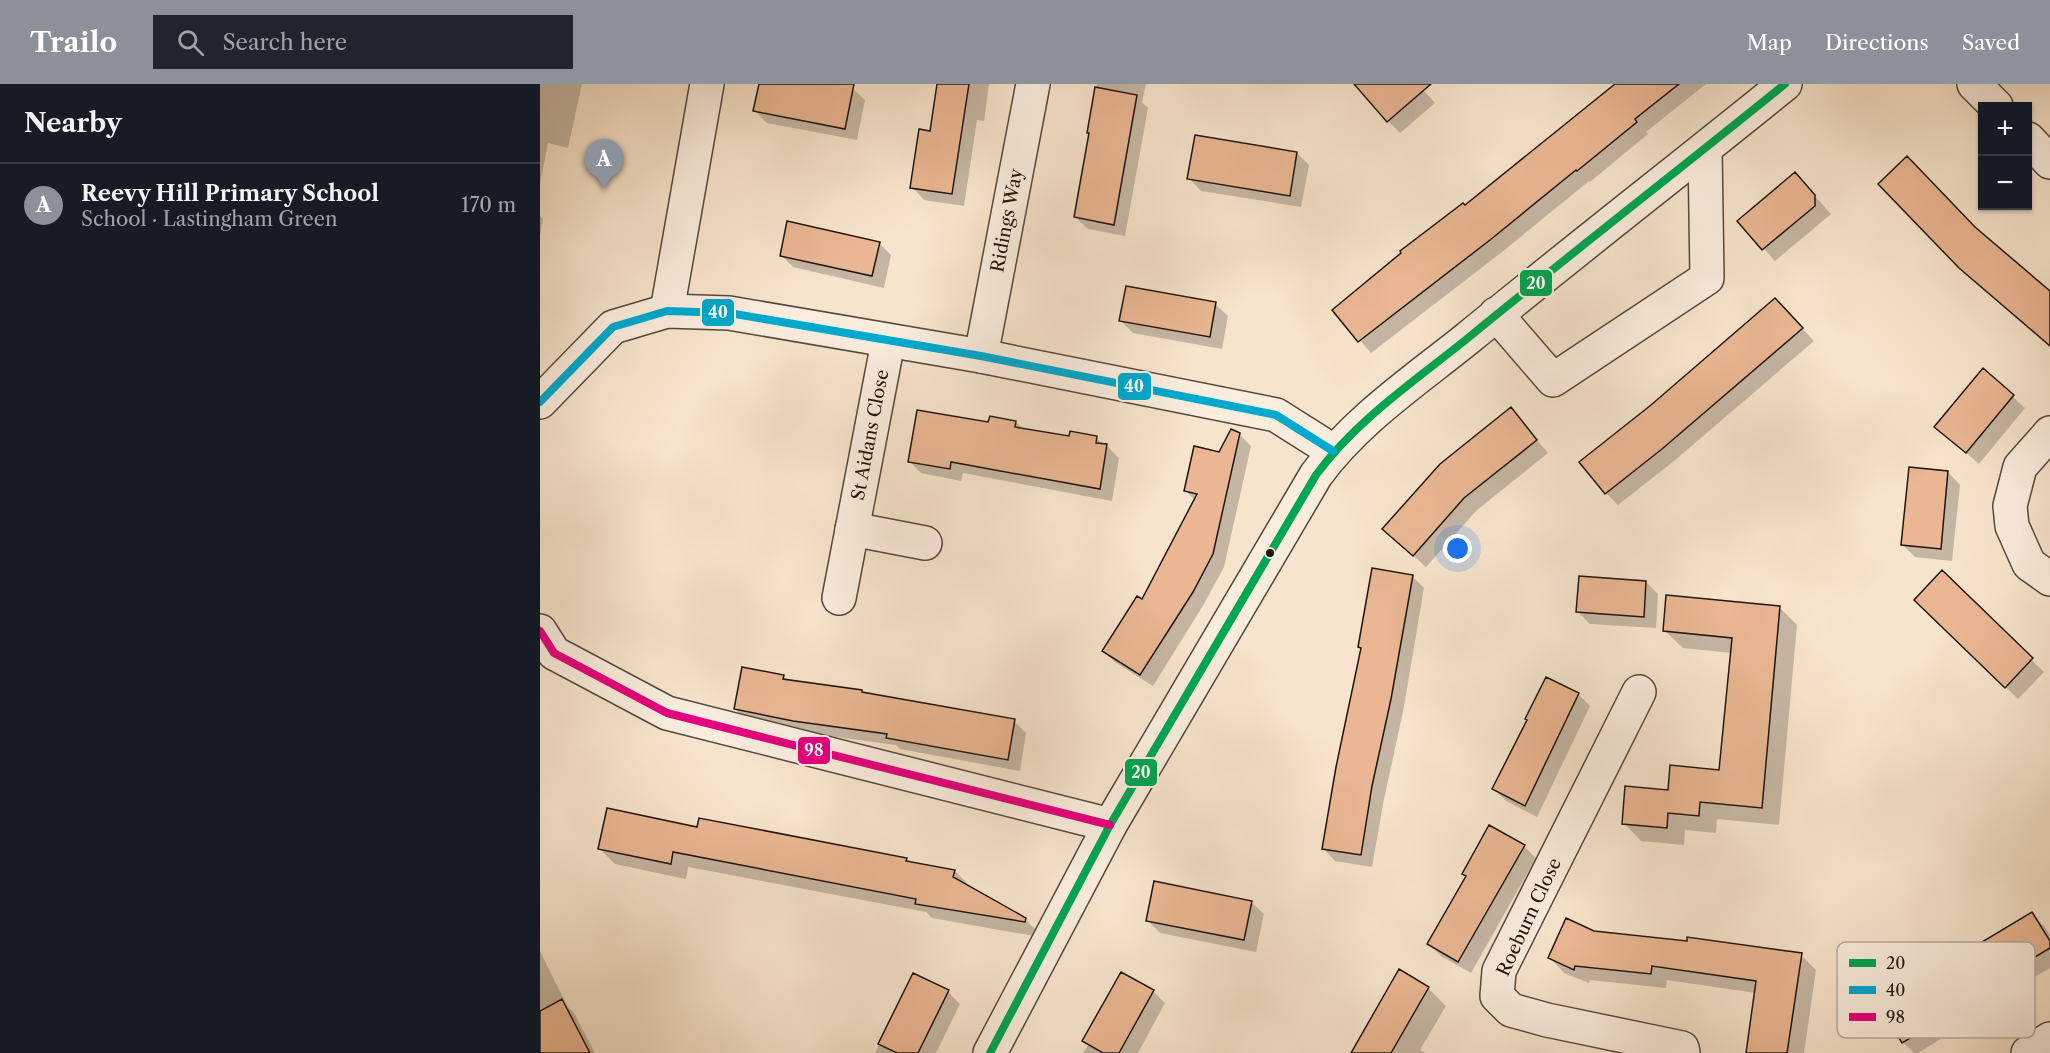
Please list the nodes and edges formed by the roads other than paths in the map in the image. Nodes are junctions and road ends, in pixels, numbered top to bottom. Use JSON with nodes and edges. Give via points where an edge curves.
{"nodes":[{"id":1,"x":707,"y":84,"type":"edge"},
{"id":2,"x":1033,"y":84,"type":"edge"},
{"id":3,"x":1785,"y":84,"type":"edge"},
{"id":4,"x":1974,"y":84,"type":"edge"},
{"id":5,"x":1992,"y":102,"type":"edge"},
{"id":6,"x":2032,"y":143,"type":"edge"},
{"id":7,"x":1704,"y":149,"type":"junction"},
{"id":8,"x":2050,"y":162,"type":"edge"},
{"id":9,"x":667,"y":311,"type":"junction"},
{"id":10,"x":1496,"y":314,"type":"junction"},
{"id":11,"x":888,"y":342,"type":"junction"},
{"id":12,"x":981,"y":356,"type":"junction"},
{"id":13,"x":540,"y":402,"type":"edge"},
{"id":14,"x":2050,"y":433,"type":"edge"},
{"id":15,"x":1334,"y":451,"type":"junction"},
{"id":16,"x":852,"y":529,"type":"junction"},
{"id":17,"x":924,"y":543,"type":"dead end"},
{"id":18,"x":2050,"y":579,"type":"edge"},
{"id":19,"x":839,"y":598,"type":"dead end"},
{"id":20,"x":545,"y":650,"type":"edge"},
{"id":21,"x":1639,"y":692,"type":"dead end"},
{"id":22,"x":1110,"y":825,"type":"junction"},
{"id":23,"x":2050,"y":1039,"type":"edge"},
{"id":24,"x":990,"y":1053,"type":"edge"},
{"id":25,"x":1683,"y":1053,"type":"edge"},
{"id":26,"x":2028,"y":1053,"type":"edge"}],
"edges":[{"from":1,"to":9,"type":"street"},
{"from":2,"to":12,"type":"street","name":"Ridings Way"},
{"from":3,"to":7,"type":"street"},
{"from":4,"to":5,"type":"street"},
{"from":6,"to":8,"type":"street"},
{"from":7,"to":10,"type":"street"},
{"from":7,"to":10,"type":"street","via":[[1707,278],[1553,380]]},
{"from":9,"to":11,"type":"street","via":[[729,313]]},
{"from":9,"to":13,"type":"street","via":[[613,327]]},
{"from":10,"to":15,"type":"street"},
{"from":11,"to":12,"type":"street"},
{"from":11,"to":16,"type":"street","name":"St Aidans Close"},
{"from":12,"to":15,"type":"street","via":[[1276,415]]},
{"from":14,"to":18,"type":"street","via":[[2020,467],[2010,506],[2012,526],[2029,564]]},
{"from":15,"to":22,"type":"street","via":[[1316,475]]},
{"from":16,"to":17,"type":"street"},
{"from":16,"to":19,"type":"street","name":"St Aidans Close"},
{"from":20,"to":22,"type":"street","via":[[667,714]]},
{"from":21,"to":25,"type":"street","name":"Roeburn Close","via":[[1499,971],[1497,996],[1511,1010],[1682,1048]]},
{"from":22,"to":24,"type":"street"},
{"from":23,"to":26,"type":"street"}]}
